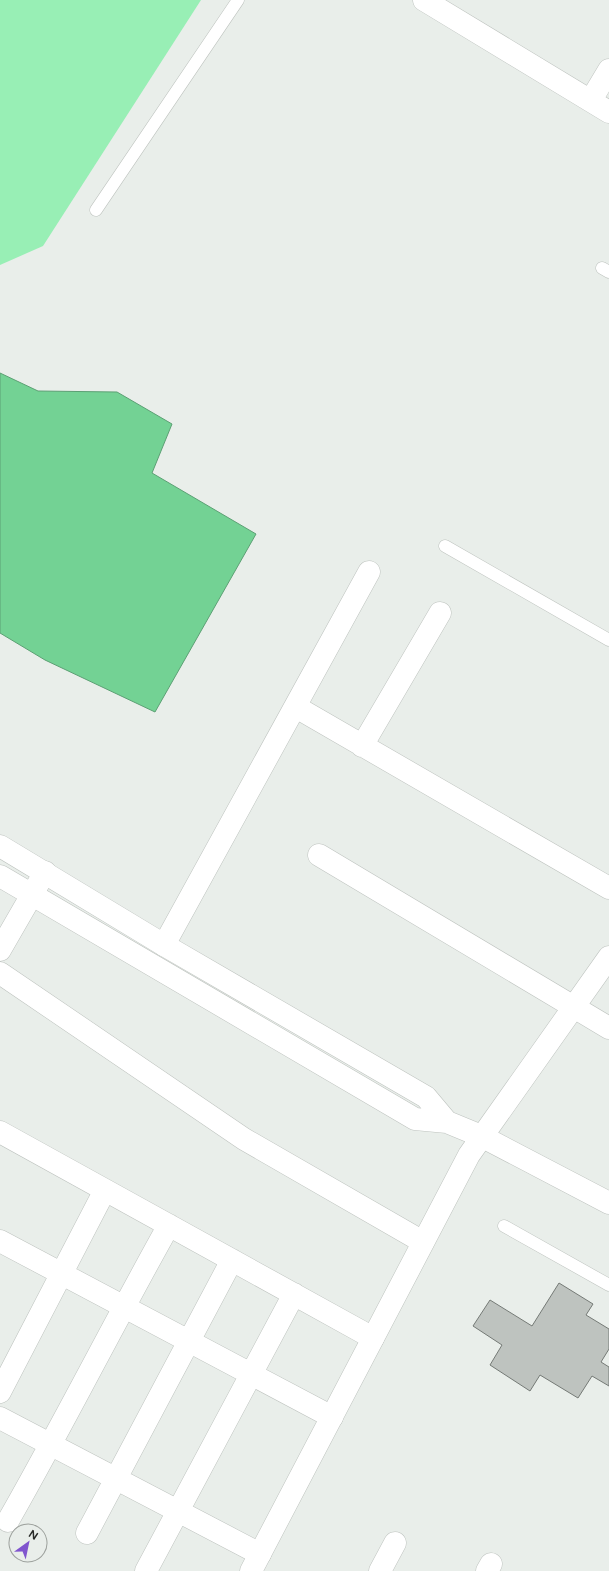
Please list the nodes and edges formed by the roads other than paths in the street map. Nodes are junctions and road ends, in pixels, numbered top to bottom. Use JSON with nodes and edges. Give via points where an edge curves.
{"nodes":[{"id":1,"x":238,"y":0,"type":"edge"},
{"id":2,"x":424,"y":0,"type":"edge"},
{"id":3,"x":609,"y":70,"type":"edge"},
{"id":4,"x":591,"y":100,"type":"junction"},
{"id":5,"x":609,"y":112,"type":"edge"},
{"id":6,"x":96,"y":210,"type":"dead end"},
{"id":7,"x":446,"y":546,"type":"dead end"},
{"id":8,"x":370,"y":572,"type":"dead end"},
{"id":9,"x":440,"y":613,"type":"dead end"},
{"id":10,"x":609,"y":640,"type":"edge"},
{"id":11,"x":296,"y":707,"type":"junction"},
{"id":12,"x":362,"y":746,"type":"junction"},
{"id":13,"x":0,"y":846,"type":"edge"},
{"id":14,"x":319,"y":856,"type":"dead end"},
{"id":15,"x":45,"y":872,"type":"junction"},
{"id":16,"x":0,"y":876,"type":"edge"},
{"id":17,"x":609,"y":888,"type":"edge"},
{"id":18,"x":32,"y":895,"type":"junction"},
{"id":19,"x":164,"y":945,"type":"junction"},
{"id":20,"x":0,"y":950,"type":"edge"},
{"id":21,"x":609,"y":957,"type":"edge"},
{"id":22,"x":0,"y":973,"type":"edge"},
{"id":23,"x":573,"y":1007,"type":"junction"},
{"id":24,"x":609,"y":1028,"type":"edge"},
{"id":25,"x":447,"y":1122,"type":"junction"},
{"id":26,"x":0,"y":1132,"type":"edge"},
{"id":27,"x":481,"y":1136,"type":"junction"},
{"id":28,"x":105,"y":1190,"type":"junction"},
{"id":29,"x":609,"y":1203,"type":"edge"},
{"id":30,"x":169,"y":1225,"type":"junction"},
{"id":31,"x":504,"y":1226,"type":"dead end"},
{"id":32,"x":0,"y":1241,"type":"edge"},
{"id":33,"x":424,"y":1242,"type":"junction"},
{"id":34,"x":232,"y":1260,"type":"junction"},
{"id":35,"x":62,"y":1274,"type":"junction"},
{"id":36,"x":609,"y":1285,"type":"edge"},
{"id":37,"x":294,"y":1294,"type":"junction"},
{"id":38,"x":124,"y":1307,"type":"junction"},
{"id":39,"x":373,"y":1338,"type":"junction"},
{"id":40,"x":189,"y":1341,"type":"junction"},
{"id":41,"x":251,"y":1374,"type":"junction"},
{"id":42,"x":0,"y":1392,"type":"edge"},
{"id":43,"x":332,"y":1417,"type":"junction"},
{"id":44,"x":0,"y":1418,"type":"edge"},
{"id":45,"x":51,"y":1445,"type":"junction"},
{"id":46,"x":115,"y":1478,"type":"junction"},
{"id":47,"x":178,"y":1511,"type":"junction"},
{"id":48,"x":8,"y":1521,"type":"dead end"},
{"id":49,"x":87,"y":1533,"type":"dead end"},
{"id":50,"x":395,"y":1543,"type":"dead end"},
{"id":51,"x":256,"y":1563,"type":"edge"},
{"id":52,"x":146,"y":1571,"type":"edge"},
{"id":53,"x":380,"y":1571,"type":"edge"}],
"edges":[{"from":1,"to":6,"type":"lane"},
{"from":2,"to":4,"type":"street"},
{"from":3,"to":4,"type":"street"},
{"from":4,"to":5,"type":"street"},
{"from":7,"to":10,"type":"lane"},
{"from":8,"to":11,"type":"street"},
{"from":9,"to":12,"type":"street"},
{"from":11,"to":12,"type":"street"},
{"from":11,"to":19,"type":"street"},
{"from":12,"to":17,"type":"street"},
{"from":13,"to":15,"type":"street"},
{"from":14,"to":23,"type":"street"},
{"from":15,"to":18,"type":"street"},
{"from":15,"to":19,"type":"street"},
{"from":16,"to":18,"type":"street"},
{"from":18,"to":20,"type":"street"},
{"from":18,"to":25,"type":"street","via":[[415,1119]]},
{"from":19,"to":25,"type":"street","via":[[426,1096]]},
{"from":21,"to":23,"type":"street"},
{"from":22,"to":33,"type":"street","via":[[244,1139]]},
{"from":23,"to":24,"type":"street"},
{"from":23,"to":27,"type":"street"},
{"from":25,"to":27,"type":"street"},
{"from":26,"to":28,"type":"street"},
{"from":27,"to":29,"type":"street"},
{"from":27,"to":33,"type":"street"},
{"from":28,"to":30,"type":"street"},
{"from":28,"to":35,"type":"street"},
{"from":30,"to":34,"type":"street"},
{"from":30,"to":38,"type":"street"},
{"from":31,"to":36,"type":"lane"},
{"from":32,"to":35,"type":"street"},
{"from":33,"to":39,"type":"street"},
{"from":34,"to":37,"type":"street"},
{"from":34,"to":40,"type":"street"},
{"from":35,"to":38,"type":"street"},
{"from":35,"to":42,"type":"street"},
{"from":37,"to":39,"type":"street"},
{"from":37,"to":41,"type":"street"},
{"from":38,"to":40,"type":"street"},
{"from":38,"to":45,"type":"street"},
{"from":39,"to":43,"type":"street"},
{"from":40,"to":41,"type":"street"},
{"from":40,"to":46,"type":"street"},
{"from":41,"to":43,"type":"street"},
{"from":41,"to":47,"type":"street"},
{"from":43,"to":51,"type":"street"},
{"from":44,"to":45,"type":"street"},
{"from":45,"to":46,"type":"street"},
{"from":45,"to":48,"type":"street"},
{"from":46,"to":47,"type":"street"},
{"from":46,"to":49,"type":"street"},
{"from":47,"to":51,"type":"street"},
{"from":47,"to":52,"type":"street"},
{"from":50,"to":53,"type":"street"}]}
